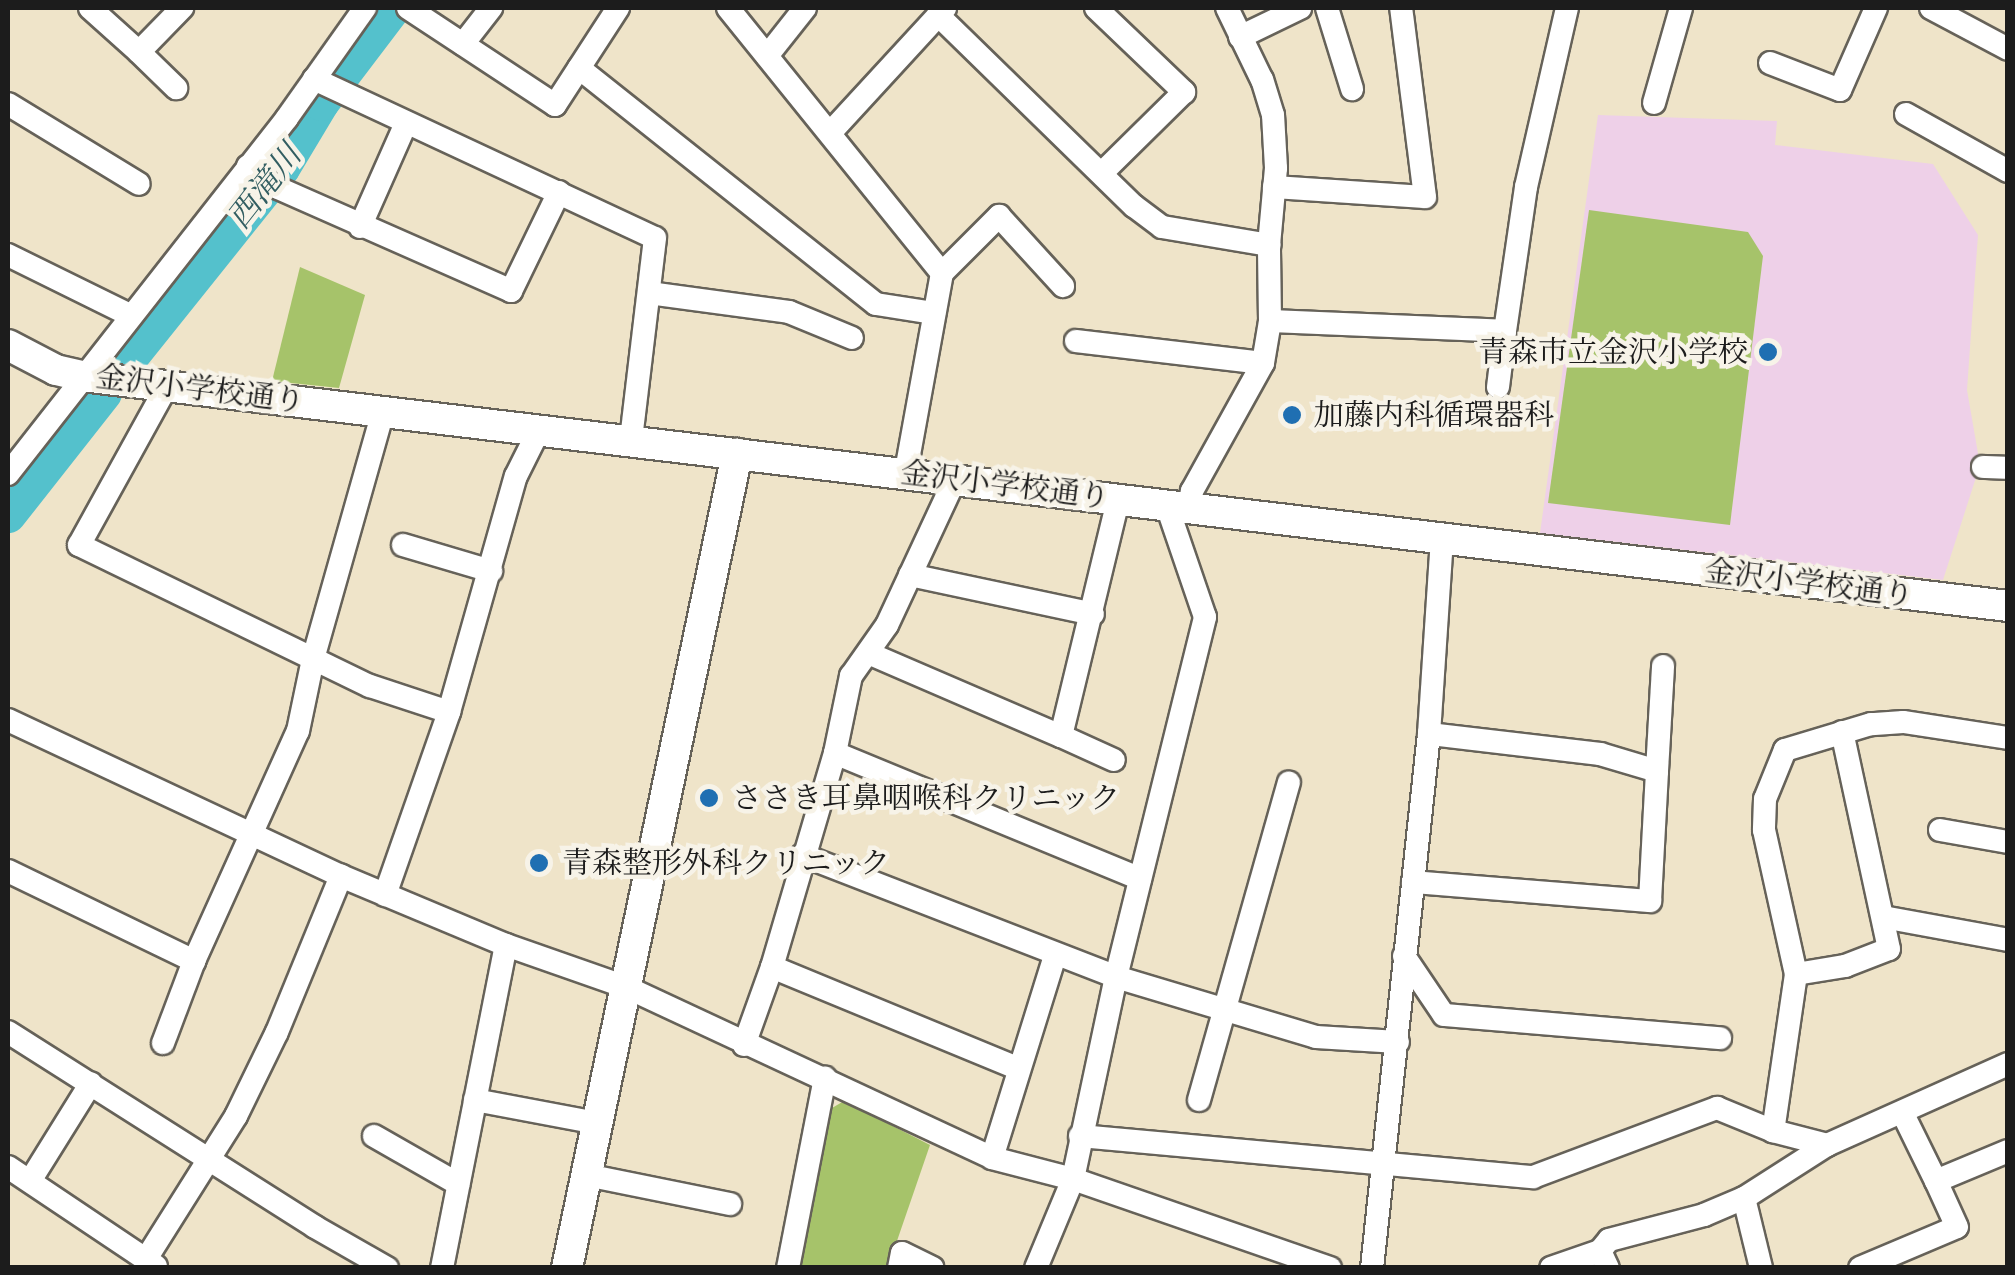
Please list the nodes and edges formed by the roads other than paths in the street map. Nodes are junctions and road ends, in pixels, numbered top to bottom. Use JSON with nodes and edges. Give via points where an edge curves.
{"nodes":[{"id":1,"x":90,"y":8,"type":"edge"},
{"id":2,"x":182,"y":8,"type":"edge"},
{"id":3,"x":365,"y":8,"type":"edge"},
{"id":4,"x":410,"y":8,"type":"edge"},
{"id":5,"x":490,"y":8,"type":"edge"},
{"id":6,"x":618,"y":8,"type":"edge"},
{"id":7,"x":728,"y":8,"type":"edge"},
{"id":8,"x":805,"y":8,"type":"edge"},
{"id":9,"x":1096,"y":8,"type":"edge"},
{"id":10,"x":1227,"y":8,"type":"edge"},
{"id":11,"x":1300,"y":8,"type":"edge"},
{"id":12,"x":1327,"y":8,"type":"edge"},
{"id":13,"x":1402,"y":8,"type":"edge"},
{"id":14,"x":1567,"y":8,"type":"edge"},
{"id":15,"x":1681,"y":8,"type":"edge"},
{"id":16,"x":1876,"y":8,"type":"edge"},
{"id":17,"x":1931,"y":8,"type":"edge"},
{"id":18,"x":942,"y":11,"type":"edge"},
{"id":19,"x":1240,"y":37,"type":"junction"},
{"id":20,"x":2005,"y":39,"type":"edge"},
{"id":21,"x":463,"y":44,"type":"junction"},
{"id":22,"x":139,"y":52,"type":"junction"},
{"id":23,"x":767,"y":56,"type":"junction"},
{"id":24,"x":1770,"y":63,"type":"dead end"},
{"id":25,"x":580,"y":68,"type":"junction"},
{"id":26,"x":327,"y":85,"type":"junction"},
{"id":27,"x":176,"y":88,"type":"dead end"},
{"id":28,"x":1352,"y":89,"type":"dead end"},
{"id":29,"x":1654,"y":103,"type":"dead end"},
{"id":30,"x":8,"y":104,"type":"edge"},
{"id":31,"x":1906,"y":114,"type":"dead end"},
{"id":32,"x":406,"y":123,"type":"junction"},
{"id":33,"x":830,"y":133,"type":"junction"},
{"id":34,"x":2008,"y":171,"type":"edge"},
{"id":35,"x":1102,"y":173,"type":"junction"},
{"id":36,"x":264,"y":178,"type":"junction"},
{"id":37,"x":140,"y":184,"type":"dead end"},
{"id":38,"x":1274,"y":187,"type":"junction"},
{"id":39,"x":558,"y":192,"type":"junction"},
{"id":40,"x":360,"y":227,"type":"junction"},
{"id":41,"x":1269,"y":244,"type":"junction"},
{"id":42,"x":8,"y":254,"type":"edge"},
{"id":43,"x":942,"y":273,"type":"junction"},
{"id":44,"x":1063,"y":286,"type":"dead end"},
{"id":45,"x":650,"y":293,"type":"junction"},
{"id":46,"x":934,"y":312,"type":"junction"},
{"id":47,"x":130,"y":315,"type":"junction"},
{"id":48,"x":1270,"y":321,"type":"junction"},
{"id":49,"x":1505,"y":331,"type":"junction"},
{"id":50,"x":852,"y":338,"type":"dead end"},
{"id":51,"x":1076,"y":341,"type":"dead end"},
{"id":52,"x":8,"y":345,"type":"edge"},
{"id":53,"x":1262,"y":363,"type":"junction"},
{"id":54,"x":82,"y":376,"type":"junction"},
{"id":55,"x":168,"y":384,"type":"junction"},
{"id":56,"x":1498,"y":387,"type":"dead end"},
{"id":57,"x":383,"y":411,"type":"junction"},
{"id":58,"x":539,"y":430,"type":"junction"},
{"id":59,"x":631,"y":440,"type":"junction"},
{"id":60,"x":18,"y":443,"type":"edge"},
{"id":61,"x":737,"y":454,"type":"junction"},
{"id":62,"x":1984,"y":466,"type":"dead end"},
{"id":63,"x":2008,"y":468,"type":"edge"},
{"id":64,"x":906,"y":472,"type":"junction"},
{"id":65,"x":8,"y":474,"type":"edge"},
{"id":66,"x":956,"y":477,"type":"junction"},
{"id":67,"x":1118,"y":500,"type":"junction"},
{"id":68,"x":1178,"y":507,"type":"junction"},
{"id":69,"x":1442,"y":540,"type":"junction"},
{"id":70,"x":402,"y":545,"type":"dead end"},
{"id":71,"x":491,"y":571,"type":"junction"},
{"id":72,"x":910,"y":576,"type":"junction"},
{"id":73,"x":2008,"y":606,"type":"edge"},
{"id":74,"x":1094,"y":614,"type":"junction"},
{"id":75,"x":868,"y":652,"type":"junction"},
{"id":76,"x":313,"y":659,"type":"junction"},
{"id":77,"x":1662,"y":666,"type":"dead end"},
{"id":78,"x":449,"y":712,"type":"junction"},
{"id":79,"x":8,"y":720,"type":"edge"},
{"id":80,"x":1842,"y":732,"type":"junction"},
{"id":81,"x":1429,"y":734,"type":"junction"},
{"id":82,"x":1060,"y":736,"type":"junction"},
{"id":83,"x":2008,"y":738,"type":"edge"},
{"id":84,"x":835,"y":753,"type":"junction"},
{"id":85,"x":1114,"y":760,"type":"dead end"},
{"id":86,"x":1656,"y":771,"type":"junction"},
{"id":87,"x":1289,"y":782,"type":"dead end"},
{"id":88,"x":1940,"y":830,"type":"dead end"},
{"id":89,"x":253,"y":832,"type":"junction"},
{"id":90,"x":2008,"y":842,"type":"edge"},
{"id":91,"x":802,"y":855,"type":"junction"},
{"id":92,"x":8,"y":871,"type":"edge"},
{"id":93,"x":341,"y":876,"type":"junction"},
{"id":94,"x":1140,"y":878,"type":"junction"},
{"id":95,"x":1412,"y":882,"type":"junction"},
{"id":96,"x":385,"y":894,"type":"junction"},
{"id":97,"x":1883,"y":917,"type":"junction"},
{"id":98,"x":2008,"y":940,"type":"edge"},
{"id":99,"x":506,"y":945,"type":"junction"},
{"id":100,"x":1055,"y":956,"type":"junction"},
{"id":101,"x":1404,"y":956,"type":"junction"},
{"id":102,"x":194,"y":960,"type":"junction"},
{"id":103,"x":772,"y":967,"type":"junction"},
{"id":104,"x":1796,"y":974,"type":"junction"},
{"id":105,"x":1116,"y":977,"type":"junction"},
{"id":106,"x":626,"y":987,"type":"junction"},
{"id":107,"x":1224,"y":1007,"type":"junction"},
{"id":108,"x":8,"y":1032,"type":"edge"},
{"id":109,"x":1720,"y":1038,"type":"dead end"},
{"id":110,"x":1398,"y":1042,"type":"junction"},
{"id":111,"x":163,"y":1043,"type":"dead end"},
{"id":112,"x":744,"y":1045,"type":"junction"},
{"id":113,"x":2008,"y":1064,"type":"edge"},
{"id":114,"x":1019,"y":1069,"type":"junction"},
{"id":115,"x":825,"y":1078,"type":"junction"},
{"id":116,"x":90,"y":1083,"type":"junction"},
{"id":117,"x":475,"y":1100,"type":"junction"},
{"id":118,"x":1199,"y":1100,"type":"dead end"},
{"id":119,"x":1902,"y":1112,"type":"junction"},
{"id":120,"x":597,"y":1123,"type":"junction"},
{"id":121,"x":1773,"y":1131,"type":"junction"},
{"id":122,"x":374,"y":1136,"type":"dead end"},
{"id":123,"x":1080,"y":1136,"type":"junction"},
{"id":124,"x":1827,"y":1145,"type":"junction"},
{"id":125,"x":2008,"y":1151,"type":"edge"},
{"id":126,"x":992,"y":1158,"type":"junction"},
{"id":127,"x":211,"y":1161,"type":"junction"},
{"id":128,"x":1384,"y":1166,"type":"junction"},
{"id":129,"x":8,"y":1167,"type":"edge"},
{"id":130,"x":586,"y":1176,"type":"junction"},
{"id":131,"x":1073,"y":1179,"type":"junction"},
{"id":132,"x":30,"y":1181,"type":"junction"},
{"id":133,"x":1936,"y":1181,"type":"junction"},
{"id":134,"x":458,"y":1184,"type":"junction"},
{"id":135,"x":1744,"y":1198,"type":"junction"},
{"id":136,"x":730,"y":1204,"type":"dead end"},
{"id":137,"x":1604,"y":1259,"type":"edge"},
{"id":138,"x":152,"y":1264,"type":"edge"},
{"id":139,"x":387,"y":1268,"type":"edge"},
{"id":140,"x":442,"y":1268,"type":"edge"},
{"id":141,"x":567,"y":1268,"type":"edge"},
{"id":142,"x":788,"y":1268,"type":"edge"},
{"id":143,"x":899,"y":1268,"type":"edge"},
{"id":144,"x":933,"y":1268,"type":"edge"},
{"id":145,"x":1036,"y":1268,"type":"edge"},
{"id":146,"x":1330,"y":1268,"type":"edge"},
{"id":147,"x":1372,"y":1268,"type":"edge"},
{"id":148,"x":1551,"y":1268,"type":"edge"},
{"id":149,"x":1761,"y":1268,"type":"edge"},
{"id":150,"x":1860,"y":1268,"type":"edge"}],
"edges":[{"from":1,"to":22,"type":"street"},
{"from":2,"to":22,"type":"street"},
{"from":3,"to":26,"type":"street"},
{"from":4,"to":21,"type":"street"},
{"from":5,"to":21,"type":"street"},
{"from":6,"to":25,"type":"street"},
{"from":7,"to":23,"type":"street"},
{"from":8,"to":23,"type":"street"},
{"from":9,"to":35,"type":"street","via":[[1184,92]]},
{"from":10,"to":19,"type":"street"},
{"from":11,"to":19,"type":"street"},
{"from":12,"to":28,"type":"street"},
{"from":13,"to":38,"type":"street","via":[[1424,197]]},
{"from":14,"to":49,"type":"street","via":[[1526,187]]},
{"from":15,"to":29,"type":"street"},
{"from":16,"to":24,"type":"street","via":[[1840,90]]},
{"from":17,"to":20,"type":"street"},
{"from":18,"to":33,"type":"street"},
{"from":18,"to":35,"type":"street"},
{"from":19,"to":38,"type":"street","via":[[1272,115]]},
{"from":21,"to":25,"type":"street","via":[[555,105]]},
{"from":22,"to":27,"type":"street"},
{"from":23,"to":33,"type":"street"},
{"from":25,"to":46,"type":"street","via":[[876,304]]},
{"from":26,"to":32,"type":"street"},
{"from":26,"to":36,"type":"street"},
{"from":30,"to":37,"type":"street"},
{"from":31,"to":34,"type":"street"},
{"from":32,"to":39,"type":"street"},
{"from":32,"to":40,"type":"street"},
{"from":33,"to":43,"type":"street"},
{"from":35,"to":41,"type":"street","via":[[1162,227]]},
{"from":36,"to":40,"type":"street"},
{"from":36,"to":47,"type":"street"},
{"from":38,"to":41,"type":"street"},
{"from":39,"to":40,"type":"street","via":[[511,291]]},
{"from":39,"to":45,"type":"street","via":[[655,238]]},
{"from":41,"to":48,"type":"street"},
{"from":42,"to":47,"type":"street"},
{"from":43,"to":44,"type":"street","via":[[999,216]]},
{"from":43,"to":46,"type":"street"},
{"from":45,"to":50,"type":"street","via":[[789,312]]},
{"from":45,"to":59,"type":"street"},
{"from":46,"to":64,"type":"street"},
{"from":47,"to":54,"type":"street"},
{"from":48,"to":49,"type":"street"},
{"from":48,"to":53,"type":"street"},
{"from":49,"to":56,"type":"street"},
{"from":51,"to":53,"type":"street"},
{"from":52,"to":54,"type":"street","name":"金沢小学校通り"},
{"from":53,"to":68,"type":"street"},
{"from":54,"to":55,"type":"street","name":"金沢小学校通り"},
{"from":54,"to":60,"type":"street"},
{"from":55,"to":57,"type":"street","name":"金沢小学校通り"},
{"from":55,"to":76,"type":"street","via":[[79,545]]},
{"from":57,"to":58,"type":"street","name":"金沢小学校通り"},
{"from":57,"to":76,"type":"street"},
{"from":58,"to":59,"type":"street","name":"金沢小学校通り"},
{"from":58,"to":71,"type":"street","via":[[516,476]]},
{"from":59,"to":61,"type":"street","name":"金沢小学校通り"},
{"from":60,"to":65,"type":"street"},
{"from":61,"to":64,"type":"street","name":"金沢小学校通り"},
{"from":61,"to":106,"type":"street"},
{"from":62,"to":63,"type":"street"},
{"from":64,"to":66,"type":"street","name":"金沢小学校通り"},
{"from":66,"to":67,"type":"street","name":"金沢小学校通り"},
{"from":66,"to":72,"type":"street"},
{"from":67,"to":68,"type":"street","name":"金沢小学校通り"},
{"from":67,"to":74,"type":"street"},
{"from":68,"to":69,"type":"street","name":"金沢小学校通り"},
{"from":68,"to":94,"type":"street","via":[[1205,617]]},
{"from":69,"to":73,"type":"street","name":"金沢小学校通り"},
{"from":69,"to":81,"type":"street"},
{"from":70,"to":71,"type":"street"},
{"from":71,"to":78,"type":"street"},
{"from":72,"to":74,"type":"street"},
{"from":72,"to":75,"type":"street"},
{"from":74,"to":82,"type":"street"},
{"from":75,"to":82,"type":"street"},
{"from":75,"to":84,"type":"street","via":[[852,676]]},
{"from":76,"to":78,"type":"street"},
{"from":76,"to":89,"type":"street","via":[[298,731]]},
{"from":77,"to":86,"type":"street"},
{"from":78,"to":96,"type":"street"},
{"from":79,"to":89,"type":"street"},
{"from":80,"to":83,"type":"street","via":[[1903,722]]},
{"from":80,"to":97,"type":"street"},
{"from":80,"to":104,"type":"street","via":[[1785,750],[1765,799],[1764,830]]},
{"from":81,"to":86,"type":"street","via":[[1600,754]]},
{"from":81,"to":95,"type":"street"},
{"from":82,"to":85,"type":"street"},
{"from":84,"to":91,"type":"street"},
{"from":84,"to":94,"type":"street"},
{"from":86,"to":95,"type":"street","via":[[1650,901]]},
{"from":87,"to":107,"type":"street"},
{"from":88,"to":90,"type":"street"},
{"from":89,"to":93,"type":"street"},
{"from":89,"to":102,"type":"street"},
{"from":91,"to":100,"type":"street"},
{"from":91,"to":103,"type":"street"},
{"from":92,"to":102,"type":"street"},
{"from":93,"to":96,"type":"street"},
{"from":93,"to":127,"type":"street","via":[[277,1032]]},
{"from":94,"to":105,"type":"street"},
{"from":95,"to":101,"type":"street"},
{"from":96,"to":99,"type":"street"},
{"from":97,"to":98,"type":"street"},
{"from":97,"to":104,"type":"street","via":[[1888,949],[1875,958]]},
{"from":99,"to":106,"type":"street"},
{"from":99,"to":117,"type":"street"},
{"from":100,"to":105,"type":"street"},
{"from":100,"to":114,"type":"street"},
{"from":101,"to":109,"type":"street","via":[[1444,1014]]},
{"from":101,"to":110,"type":"street"},
{"from":102,"to":111,"type":"street"},
{"from":103,"to":112,"type":"street"},
{"from":103,"to":114,"type":"street"},
{"from":104,"to":121,"type":"street"},
{"from":105,"to":107,"type":"street"},
{"from":105,"to":123,"type":"street"},
{"from":106,"to":112,"type":"street"},
{"from":106,"to":120,"type":"street"},
{"from":107,"to":110,"type":"street","via":[[1316,1037]]},
{"from":107,"to":118,"type":"street"},
{"from":108,"to":116,"type":"street"},
{"from":110,"to":128,"type":"street"},
{"from":112,"to":115,"type":"street"},
{"from":113,"to":119,"type":"street"},
{"from":114,"to":126,"type":"street"},
{"from":115,"to":126,"type":"street"},
{"from":115,"to":142,"type":"street"},
{"from":116,"to":127,"type":"street"},
{"from":116,"to":132,"type":"street"},
{"from":117,"to":120,"type":"street"},
{"from":117,"to":134,"type":"street"},
{"from":119,"to":124,"type":"street"},
{"from":119,"to":133,"type":"street"},
{"from":120,"to":130,"type":"street"},
{"from":121,"to":124,"type":"street"},
{"from":121,"to":128,"type":"street","via":[[1718,1108],[1533,1177]]},
{"from":122,"to":134,"type":"street"},
{"from":123,"to":128,"type":"street"},
{"from":123,"to":131,"type":"street"},
{"from":124,"to":135,"type":"street"},
{"from":125,"to":133,"type":"street"},
{"from":126,"to":131,"type":"street"},
{"from":127,"to":138,"type":"street"},
{"from":127,"to":139,"type":"street"},
{"from":128,"to":147,"type":"street"},
{"from":129,"to":132,"type":"street"},
{"from":130,"to":136,"type":"street"},
{"from":130,"to":141,"type":"street"},
{"from":131,"to":145,"type":"street"},
{"from":131,"to":146,"type":"street"},
{"from":132,"to":138,"type":"street"},
{"from":133,"to":150,"type":"street","via":[[1958,1228]]},
{"from":134,"to":140,"type":"street"},
{"from":135,"to":137,"type":"street","via":[[1609,1240]]},
{"from":135,"to":149,"type":"street"},
{"from":137,"to":148,"type":"street"},
{"from":143,"to":144,"type":"street","via":[[902,1252]]}]}
